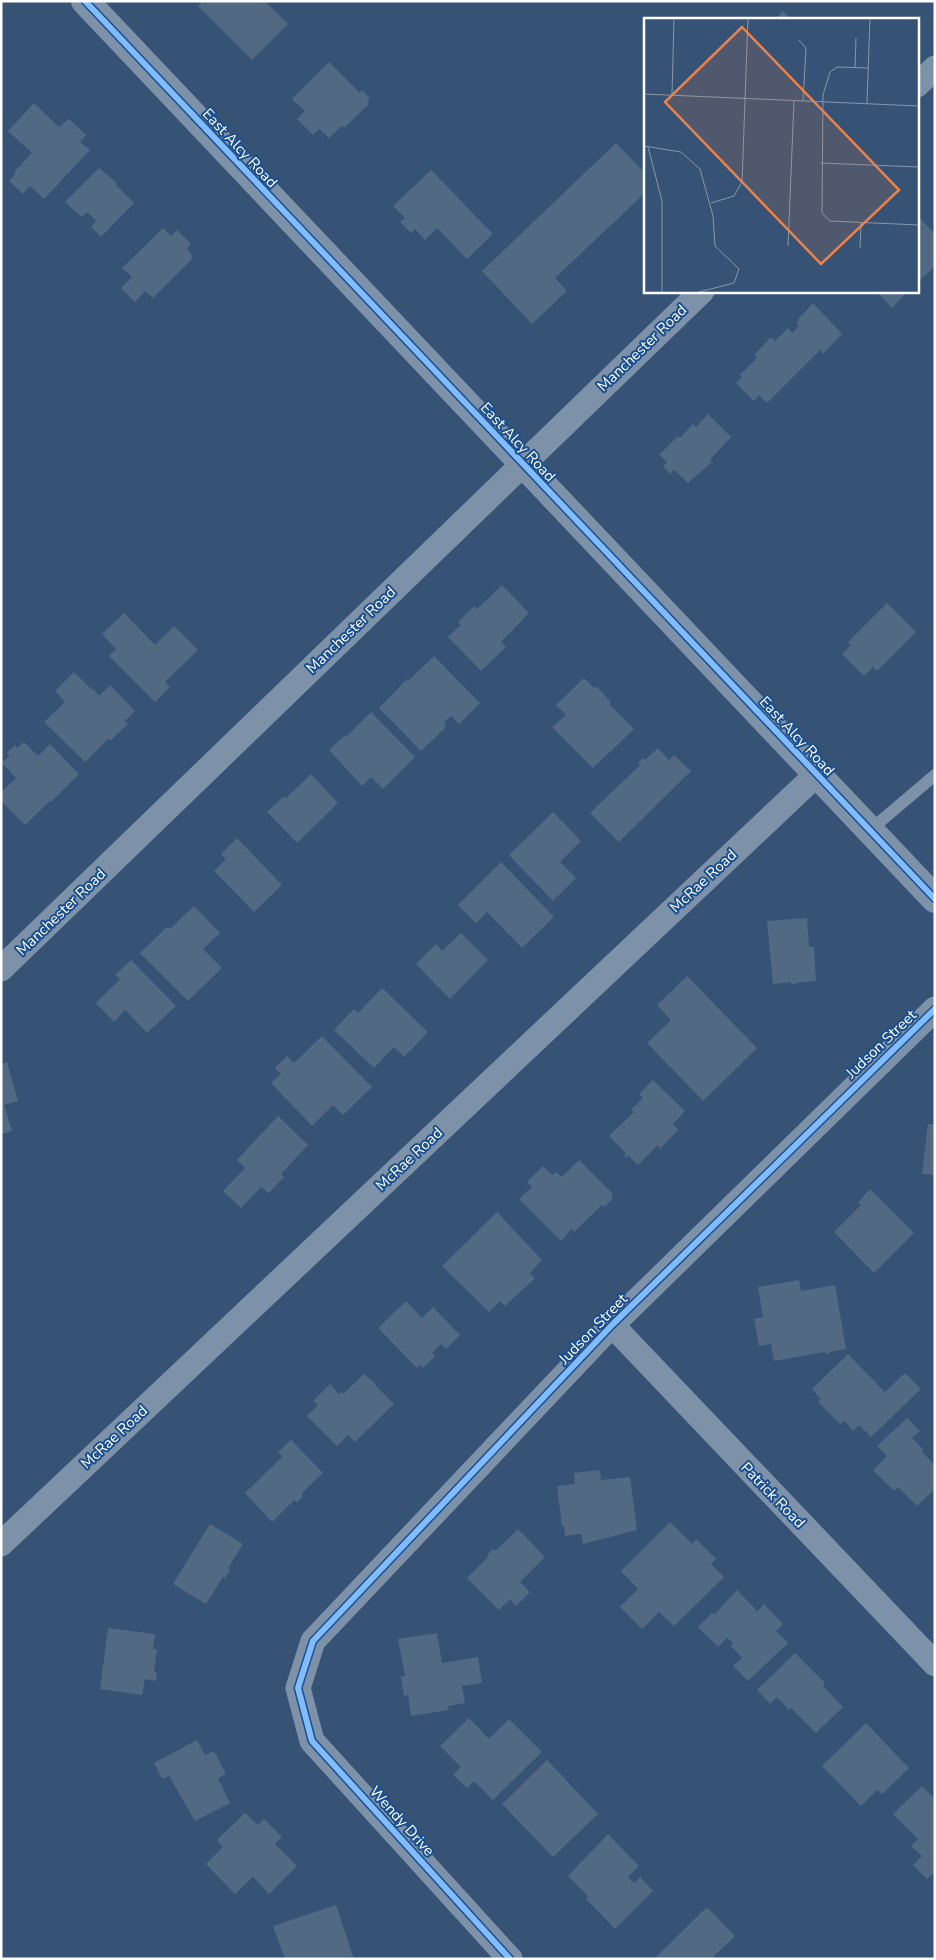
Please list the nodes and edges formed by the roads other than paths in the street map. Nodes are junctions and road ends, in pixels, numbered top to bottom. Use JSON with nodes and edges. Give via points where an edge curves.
{"nodes":[{"id":1,"x":88,"y":2,"type":"edge"},
{"id":2,"x":935,"y":68,"type":"edge"},
{"id":3,"x":918,"y":84,"type":"edge"},
{"id":4,"x":701,"y":292,"type":"edge"},
{"id":5,"x":522,"y":464,"type":"junction"},
{"id":6,"x":816,"y":775,"type":"junction"},
{"id":7,"x":935,"y":775,"type":"edge"},
{"id":8,"x":869,"y":831,"type":"junction"},
{"id":9,"x":935,"y":899,"type":"edge"},
{"id":10,"x":1,"y":969,"type":"edge"},
{"id":11,"x":935,"y":1009,"type":"edge"},
{"id":12,"x":612,"y":1326,"type":"junction"},
{"id":13,"x":1,"y":1544,"type":"edge"},
{"id":14,"x":935,"y":1664,"type":"edge"},
{"id":15,"x":298,"y":1688,"type":"joint"},
{"id":16,"x":497,"y":1954,"type":"edge"}],
"edges":[{"from":1,"to":5,"type":"street","name":"East Alcy Road"},
{"from":2,"to":3,"type":"street"},
{"from":4,"to":5,"type":"street","name":"Manchester Road"},
{"from":5,"to":6,"type":"street","name":"East Alcy Road"},
{"from":5,"to":10,"type":"street","name":"Manchester Road"},
{"from":6,"to":8,"type":"street","name":"East Alcy Road"},
{"from":6,"to":13,"type":"street","name":"McRae Road"},
{"from":7,"to":8,"type":"lane"},
{"from":8,"to":9,"type":"street","name":"East Alcy Road"},
{"from":11,"to":12,"type":"street","name":"Judson Street"},
{"from":12,"to":14,"type":"street","name":"Patrick Road"},
{"from":12,"to":15,"type":"street","name":"Judson Street","via":[[313,1641]]},
{"from":15,"to":16,"type":"street","name":"Wendy Drive","via":[[312,1741]]}]}
